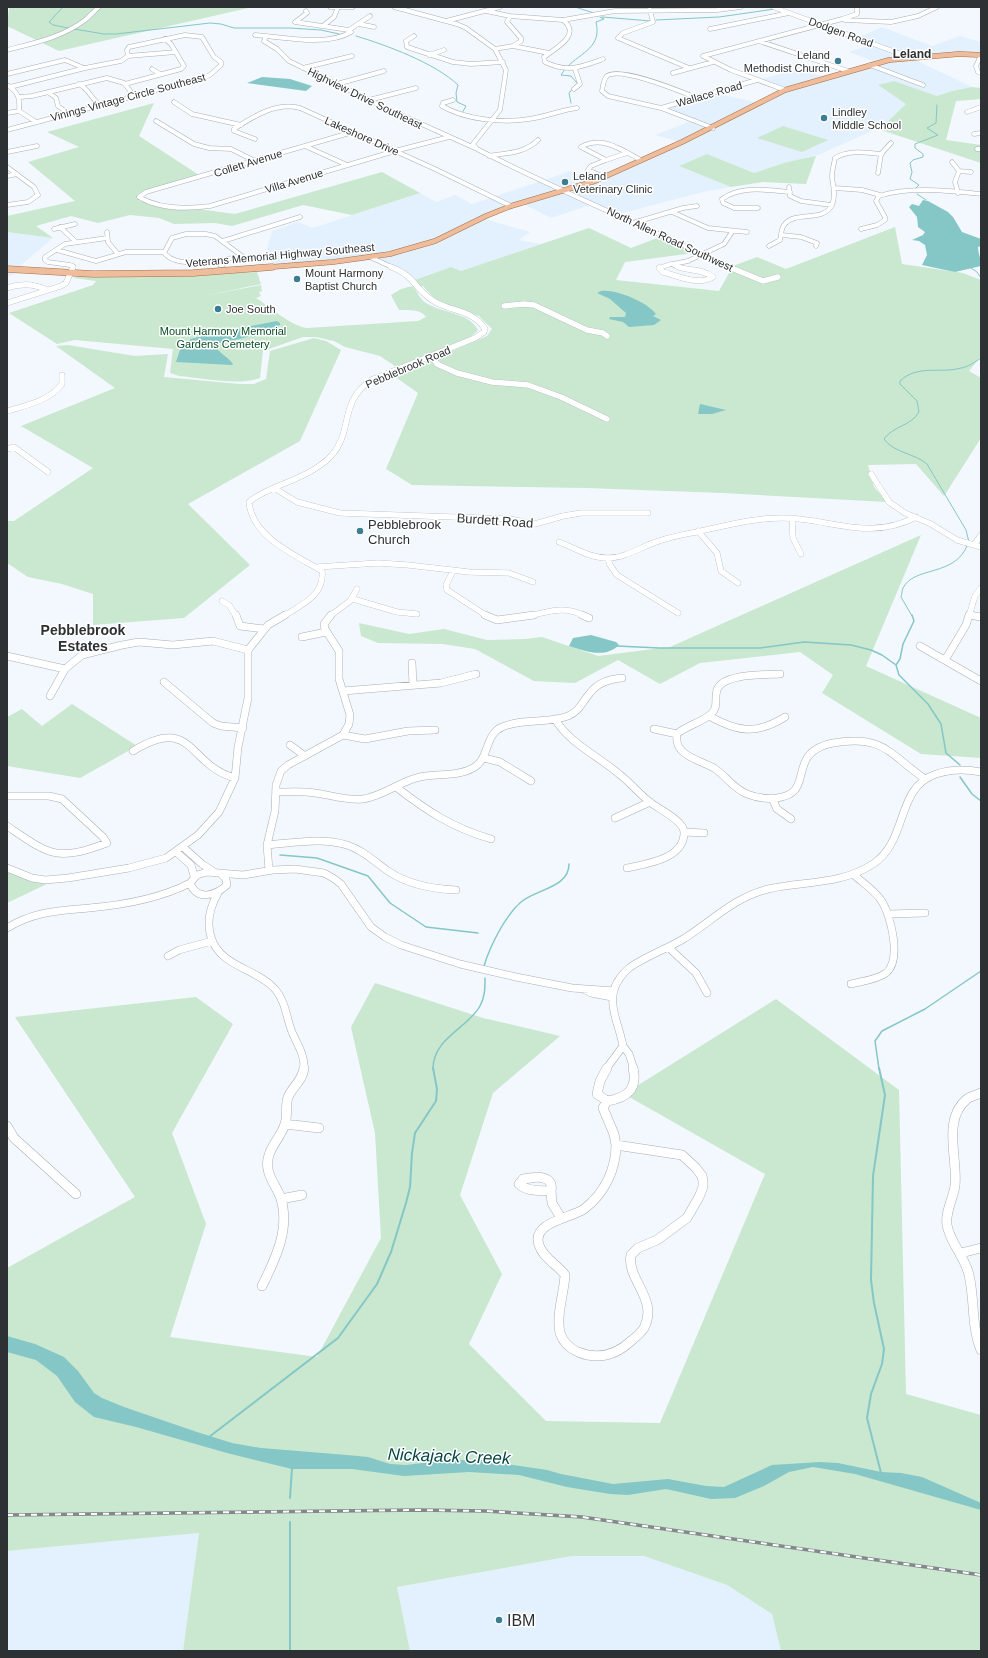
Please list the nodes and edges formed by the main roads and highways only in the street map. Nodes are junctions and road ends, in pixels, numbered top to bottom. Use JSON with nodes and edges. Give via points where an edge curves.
{"nodes":[{"id":1,"x":981,"y":55,"type":"edge"},
{"id":2,"x":831,"y":77,"type":"junction"},
{"id":3,"x":832,"y":84,"type":"dead end"},
{"id":4,"x":797,"y":87,"type":"junction"},
{"id":5,"x":796,"y":94,"type":"dead end"},
{"id":6,"x":7,"y":269,"type":"edge"}],
"edges":[{"from":1,"to":2,"type":"main road","name":"Veterans Memorial Highway Southeast","via":[[909,57]]},
{"from":2,"to":3,"type":"main road"},
{"from":2,"to":4,"type":"main road","name":"Veterans Memorial Highway Southeast"},
{"from":4,"to":5,"type":"main road"},
{"from":4,"to":6,"type":"main road","name":"Veterans Memorial Highway Southeast","via":[[759,102],[713,128],[604,177],[511,206],[432,242],[372,258],[223,272],[170,274],[71,273]]}]}
